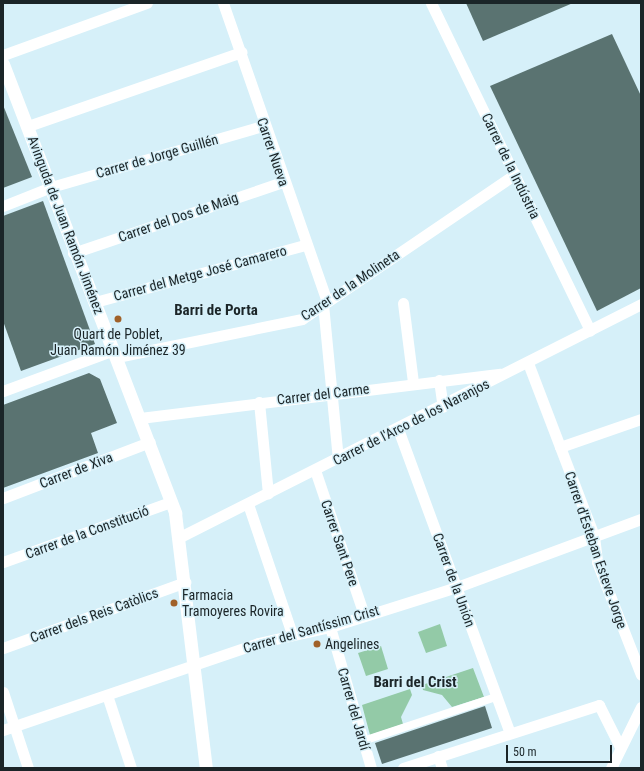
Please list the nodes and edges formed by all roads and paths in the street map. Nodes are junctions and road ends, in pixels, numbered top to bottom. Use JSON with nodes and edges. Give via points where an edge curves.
{"nodes":[{"id":1,"x":147,"y":3,"type":"edge"},
{"id":2,"x":223,"y":3,"type":"edge"},
{"id":3,"x":431,"y":3,"type":"edge"},
{"id":4,"x":242,"y":52,"type":"junction"},
{"id":5,"x":3,"y":55,"type":"edge"},
{"id":6,"x":3,"y":64,"type":"edge"},
{"id":7,"x":28,"y":126,"type":"junction"},
{"id":8,"x":263,"y":126,"type":"junction"},
{"id":9,"x":515,"y":174,"type":"junction"},
{"id":10,"x":283,"y":182,"type":"junction"},
{"id":11,"x":51,"y":187,"type":"junction"},
{"id":12,"x":3,"y":206,"type":"edge"},
{"id":13,"x":305,"y":245,"type":"junction"},
{"id":14,"x":73,"y":252,"type":"junction"},
{"id":15,"x":95,"y":302,"type":"junction"},
{"id":16,"x":325,"y":302,"type":"junction"},
{"id":17,"x":403,"y":303,"type":"dead end"},
{"id":18,"x":641,"y":304,"type":"edge"},
{"id":19,"x":590,"y":330,"type":"junction"},
{"id":20,"x":115,"y":354,"type":"junction"},
{"id":21,"x":528,"y":363,"type":"junction"},
{"id":22,"x":506,"y":374,"type":"junction"},
{"id":23,"x":439,"y":380,"type":"junction"},
{"id":24,"x":413,"y":382,"type":"junction"},
{"id":25,"x":3,"y":391,"type":"edge"},
{"id":26,"x":331,"y":393,"type":"junction"},
{"id":27,"x":259,"y":402,"type":"junction"},
{"id":28,"x":443,"y":406,"type":"junction"},
{"id":29,"x":140,"y":418,"type":"junction"},
{"id":30,"x":641,"y":419,"type":"edge"},
{"id":31,"x":398,"y":429,"type":"junction"},
{"id":32,"x":150,"y":442,"type":"junction"},
{"id":33,"x":560,"y":448,"type":"junction"},
{"id":34,"x":338,"y":459,"type":"junction"},
{"id":35,"x":315,"y":470,"type":"junction"},
{"id":36,"x":268,"y":494,"type":"junction"},
{"id":37,"x":3,"y":498,"type":"edge"},
{"id":38,"x":172,"y":502,"type":"junction"},
{"id":39,"x":248,"y":504,"type":"junction"},
{"id":40,"x":641,"y":519,"type":"edge"},
{"id":41,"x":594,"y":536,"type":"junction"},
{"id":42,"x":180,"y":537,"type":"junction"},
{"id":43,"x":3,"y":562,"type":"edge"},
{"id":44,"x":185,"y":582,"type":"junction"},
{"id":45,"x":456,"y":587,"type":"junction"},
{"id":46,"x":364,"y":615,"type":"junction"},
{"id":47,"x":330,"y":627,"type":"junction"},
{"id":48,"x":292,"y":634,"type":"junction"},
{"id":49,"x":3,"y":648,"type":"edge"},
{"id":50,"x":194,"y":664,"type":"junction"},
{"id":51,"x":641,"y":675,"type":"edge"},
{"id":52,"x":3,"y":692,"type":"edge"},
{"id":53,"x":107,"y":695,"type":"junction"},
{"id":54,"x":496,"y":697,"type":"junction"},
{"id":55,"x":641,"y":707,"type":"edge"},
{"id":56,"x":636,"y":725,"type":"edge"},
{"id":57,"x":15,"y":727,"type":"junction"},
{"id":58,"x":3,"y":730,"type":"edge"},
{"id":59,"x":509,"y":731,"type":"junction"},
{"id":60,"x":363,"y":741,"type":"junction"},
{"id":61,"x":620,"y":747,"type":"junction"},
{"id":62,"x":438,"y":756,"type":"junction"},
{"id":63,"x":28,"y":768,"type":"edge"},
{"id":64,"x":132,"y":768,"type":"edge"},
{"id":65,"x":206,"y":768,"type":"edge"},
{"id":66,"x":371,"y":768,"type":"edge"},
{"id":67,"x":403,"y":768,"type":"edge"},
{"id":68,"x":442,"y":768,"type":"edge"},
{"id":69,"x":611,"y":768,"type":"edge"}],
"edges":[{"from":1,"to":5,"type":"street"},
{"from":2,"to":4,"type":"street","name":"Carrer Nueva"},
{"from":3,"to":9,"type":"street","name":"Carrer de la Indústria"},
{"from":4,"to":7,"type":"street"},
{"from":4,"to":8,"type":"street","name":"Carrer Nueva"},
{"from":6,"to":7,"type":"street","name":"Avinguda de Juan Ramón Jiménez"},
{"from":7,"to":11,"type":"street","name":"Avinguda de Juan Ramón Jiménez"},
{"from":8,"to":10,"type":"street","name":"Carrer Nueva"},
{"from":8,"to":11,"type":"street","name":"Carrer de Jorge Guillén"},
{"from":9,"to":16,"type":"street","name":"Carrer de la Molineta"},
{"from":9,"to":19,"type":"street","name":"Carrer de la Indústria"},
{"from":10,"to":13,"type":"street","name":"Carrer Nueva"},
{"from":10,"to":14,"type":"street","name":"Carrer del Dos de Maig"},
{"from":11,"to":12,"type":"street","name":"Carrer de Jorge Guillén"},
{"from":11,"to":14,"type":"street","name":"Avinguda de Juan Ramón Jiménez"},
{"from":13,"to":15,"type":"street","name":"Carrer del Metge José Camarero"},
{"from":13,"to":16,"type":"street","name":"Carrer Nueva"},
{"from":14,"to":15,"type":"street","name":"Avinguda de Juan Ramón Jiménez"},
{"from":15,"to":20,"type":"street","name":"Avinguda de Juan Ramón Jiménez"},
{"from":16,"to":20,"type":"street","name":"Carrer de la Molineta","via":[[289,324]]},
{"from":16,"to":26,"type":"street","name":"Carrer Nueva"},
{"from":17,"to":24,"type":"street"},
{"from":18,"to":19,"type":"street","name":"Carrer de l'Arco de los Naranjos"},
{"from":19,"to":21,"type":"street","name":"Carrer de l'Arco de los Naranjos"},
{"from":20,"to":25,"type":"street","name":"Carrer de la Molineta"},
{"from":20,"to":29,"type":"street","name":"Avinguda de Juan Ramón Jiménez"},
{"from":21,"to":22,"type":"street","name":"Carrer de l'Arco de los Naranjos"},
{"from":21,"to":33,"type":"street","name":"Carrer d'Esteban Esteve Jorge"},
{"from":22,"to":23,"type":"street","name":"Carrer del Carme"},
{"from":22,"to":28,"type":"street","name":"Carrer de l'Arco de los Naranjos"},
{"from":23,"to":24,"type":"street","name":"Carrer del Carme"},
{"from":23,"to":28,"type":"street"},
{"from":24,"to":26,"type":"street","name":"Carrer del Carme"},
{"from":26,"to":27,"type":"street","name":"Carrer del Carme"},
{"from":26,"to":34,"type":"street","name":"Carrer Nueva"},
{"from":27,"to":29,"type":"street","name":"Carrer del Carme"},
{"from":27,"to":36,"type":"street"},
{"from":28,"to":31,"type":"street","name":"Carrer de l'Arco de los Naranjos"},
{"from":29,"to":32,"type":"street","name":"Avinguda de Juan Ramón Jiménez"},
{"from":30,"to":33,"type":"street"},
{"from":31,"to":34,"type":"street","name":"Carrer de l'Arco de los Naranjos"},
{"from":31,"to":45,"type":"street","name":"Carrer de la Unión"},
{"from":32,"to":37,"type":"street","name":"Carrer de Xiva"},
{"from":32,"to":38,"type":"street","name":"Avinguda de Juan Ramón Jiménez"},
{"from":33,"to":41,"type":"street","name":"Carrer d'Esteban Esteve Jorge"},
{"from":34,"to":35,"type":"street","name":"Carrer de l'Arco de los Naranjos"},
{"from":35,"to":36,"type":"street","name":"Carrer de l'Arco de los Naranjos"},
{"from":35,"to":46,"type":"street","name":"Carrer Sant Pere"},
{"from":36,"to":39,"type":"street","name":"Carrer de l'Arco de los Naranjos"},
{"from":38,"to":42,"type":"street","name":"Avinguda de Juan Ramón Jiménez"},
{"from":38,"to":43,"type":"street","name":"Carrer de la Constitució"},
{"from":39,"to":42,"type":"street","name":"Carrer de l'Arco de los Naranjos"},
{"from":39,"to":48,"type":"street"},
{"from":40,"to":41,"type":"street","name":"Carrer del Santíssim Crist"},
{"from":41,"to":45,"type":"street","name":"Carrer del Santíssim Crist"},
{"from":41,"to":51,"type":"street","name":"Carrer d'Esteban Esteve Jorge","via":[[597,562]]},
{"from":42,"to":44,"type":"street","name":"Avinguda de Juan Ramón Jiménez"},
{"from":44,"to":49,"type":"street","name":"Carrer dels Reis Catòlics"},
{"from":44,"to":50,"type":"street","name":"Avinguda de Juan Ramón Jiménez"},
{"from":45,"to":46,"type":"street","name":"Carrer del Santíssim Crist"},
{"from":45,"to":54,"type":"street","name":"Carrer de la Unión"},
{"from":46,"to":47,"type":"street","name":"Carrer del Santíssim Crist"},
{"from":47,"to":48,"type":"street","name":"Carrer del Santíssim Crist"},
{"from":47,"to":60,"type":"street","name":"Carrer del Jardí"},
{"from":48,"to":50,"type":"street","name":"Carrer del Santíssim Crist"},
{"from":50,"to":53,"type":"street","name":"Carrer del Santíssim Crist"},
{"from":50,"to":65,"type":"street","name":"Avinguda de Juan Ramón Jiménez"},
{"from":52,"to":57,"type":"street"},
{"from":53,"to":57,"type":"street","name":"Carrer del Santíssim Crist"},
{"from":53,"to":64,"type":"street"},
{"from":54,"to":59,"type":"street","name":"Carrer de la Unión"},
{"from":54,"to":60,"type":"street"},
{"from":55,"to":56,"type":"street"},
{"from":56,"to":61,"type":"street"},
{"from":57,"to":58,"type":"street","name":"Carrer del Santíssim Crist"},
{"from":57,"to":63,"type":"street"},
{"from":59,"to":61,"type":"street","via":[[599,705]]},
{"from":59,"to":62,"type":"street"},
{"from":60,"to":66,"type":"street","name":"Carrer del Jardí"},
{"from":61,"to":69,"type":"street"},
{"from":62,"to":67,"type":"street"},
{"from":62,"to":68,"type":"street"}]}
